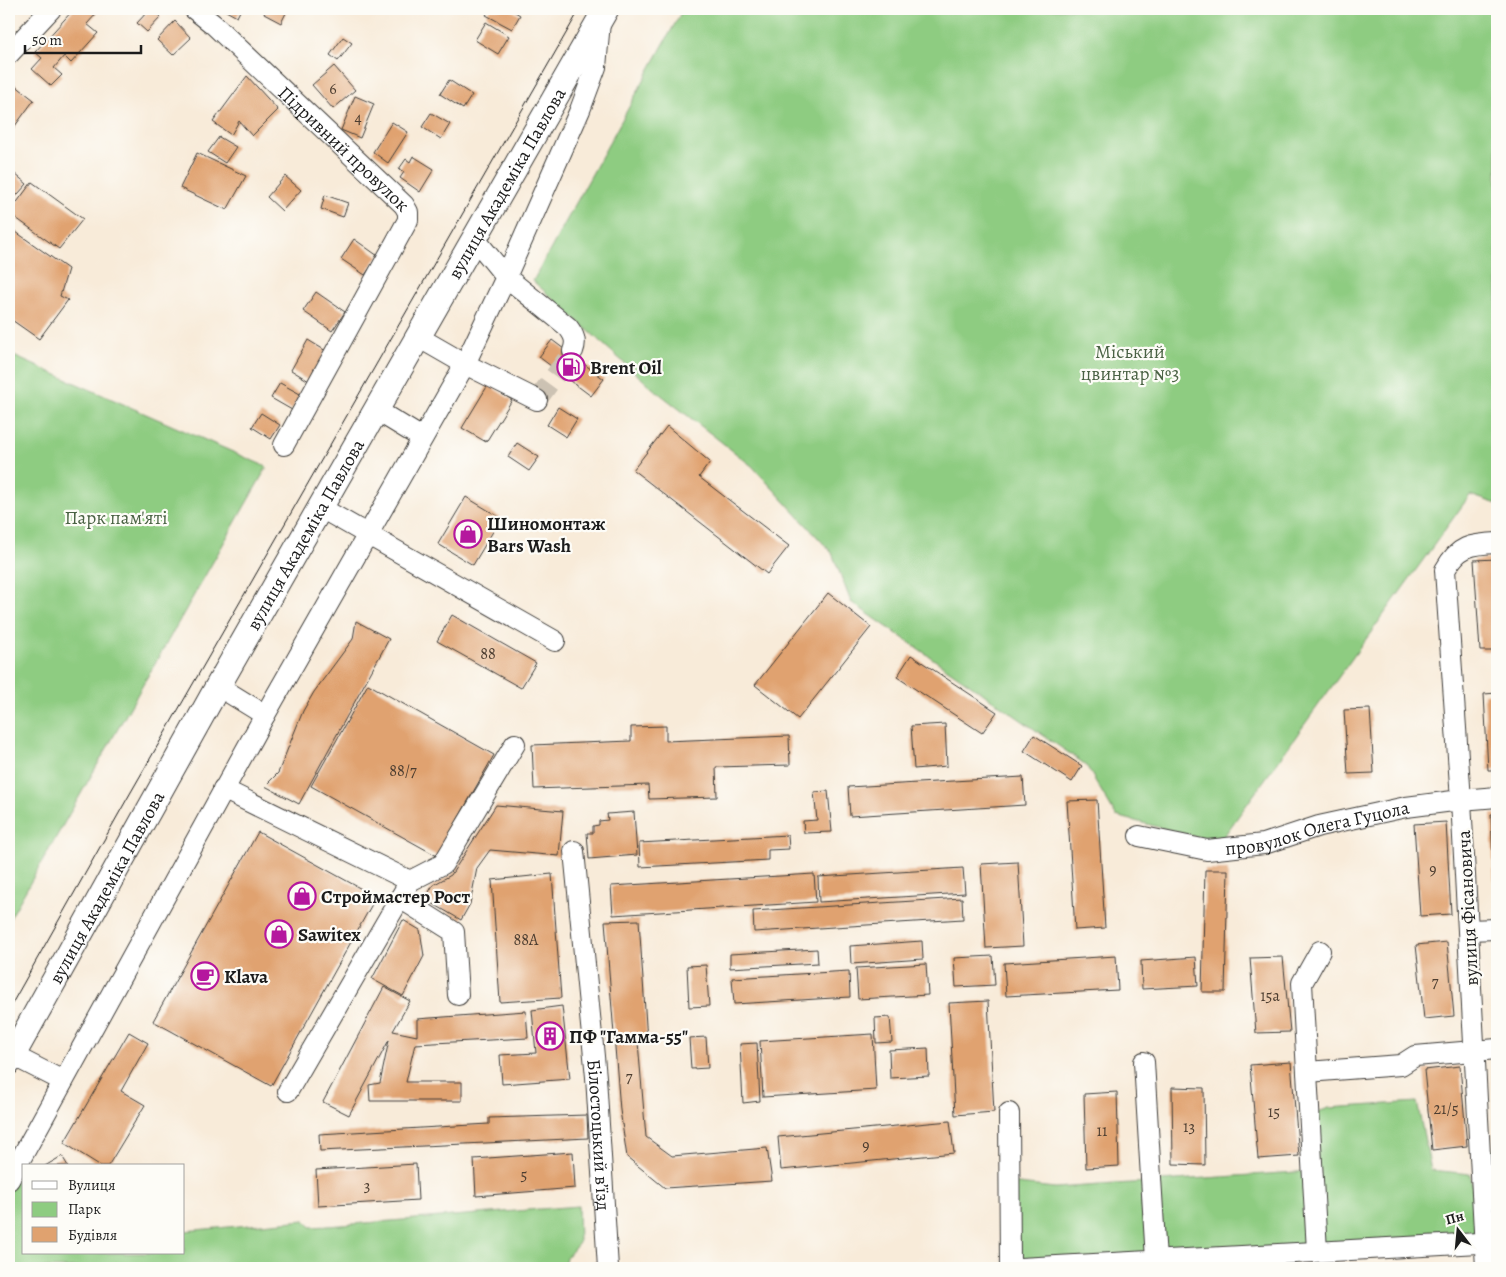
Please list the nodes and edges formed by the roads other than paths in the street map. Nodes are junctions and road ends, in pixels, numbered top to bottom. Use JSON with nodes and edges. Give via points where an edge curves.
{"nodes":[{"id":1,"x":51,"y":9,"type":"edge"},
{"id":2,"x":194,"y":9,"type":"edge"},
{"id":3,"x":604,"y":14,"type":"edge"},
{"id":4,"x":9,"y":54,"type":"edge"},
{"id":5,"x":475,"y":239,"type":"junction"},
{"id":6,"x":506,"y":277,"type":"junction"},
{"id":7,"x":418,"y":336,"type":"junction"},
{"id":8,"x":572,"y":351,"type":"tunnel mouth"},
{"id":9,"x":465,"y":364,"type":"junction"},
{"id":10,"x":537,"y":400,"type":"dead end"},
{"id":11,"x":376,"y":410,"type":"junction"},
{"id":12,"x":422,"y":438,"type":"junction"},
{"id":13,"x":284,"y":445,"type":"dead end"},
{"id":14,"x":321,"y":508,"type":"junction"},
{"id":15,"x":368,"y":534,"type":"junction"},
{"id":16,"x":1497,"y":543,"type":"edge"},
{"id":17,"x":555,"y":642,"type":"dead end"},
{"id":18,"x":218,"y":686,"type":"junction"},
{"id":19,"x":265,"y":715,"type":"junction"},
{"id":20,"x":515,"y":744,"type":"dead end"},
{"id":21,"x":223,"y":789,"type":"junction"},
{"id":22,"x":1497,"y":797,"type":"edge"},
{"id":23,"x":1462,"y":800,"type":"junction"},
{"id":24,"x":1139,"y":836,"type":"dead end"},
{"id":25,"x":574,"y":851,"type":"dead end"},
{"id":26,"x":410,"y":881,"type":"junction"},
{"id":27,"x":400,"y":898,"type":"junction"},
{"id":28,"x":1497,"y":929,"type":"edge"},
{"id":29,"x":1468,"y":930,"type":"junction"},
{"id":30,"x":1320,"y":951,"type":"dead end"},
{"id":31,"x":458,"y":995,"type":"dead end"},
{"id":32,"x":1497,"y":1049,"type":"edge"},
{"id":33,"x":1474,"y":1050,"type":"junction"},
{"id":34,"x":11,"y":1058,"type":"edge"},
{"id":35,"x":1144,"y":1062,"type":"dead end"},
{"id":36,"x":1307,"y":1072,"type":"junction"},
{"id":37,"x":63,"y":1081,"type":"junction"},
{"id":38,"x":288,"y":1091,"type":"dead end"},
{"id":39,"x":1009,"y":1113,"type":"dead end"},
{"id":40,"x":9,"y":1180,"type":"edge"},
{"id":41,"x":1491,"y":1242,"type":"edge"},
{"id":42,"x":1317,"y":1252,"type":"junction"},
{"id":43,"x":1156,"y":1260,"type":"junction"},
{"id":44,"x":1222,"y":1262,"type":"edge"},
{"id":45,"x":608,"y":1268,"type":"edge"},
{"id":46,"x":1010,"y":1268,"type":"edge"},
{"id":47,"x":1020,"y":1268,"type":"edge"},
{"id":48,"x":1486,"y":1268,"type":"edge"}],
"edges":[{"from":1,"to":4,"type":"street"},
{"from":2,"to":13,"type":"street","name":"Підривний провулок","via":[[397,198],[408,212],[408,220]]},
{"from":3,"to":5,"type":"main road","name":"вулиця Академіка Павлова"},
{"from":3,"to":6,"type":"street","via":[[596,67],[580,110]]},
{"from":5,"to":6,"type":"street"},
{"from":5,"to":7,"type":"main road","name":"вулиця Академіка Павлова"},
{"from":6,"to":8,"type":"street","via":[[568,326],[575,338]]},
{"from":6,"to":9,"type":"street"},
{"from":7,"to":9,"type":"street"},
{"from":7,"to":11,"type":"main road","name":"вулиця Академіка Павлова"},
{"from":9,"to":10,"type":"street"},
{"from":9,"to":12,"type":"street"},
{"from":11,"to":12,"type":"street"},
{"from":11,"to":14,"type":"main road","name":"вулиця Академіка Павлова"},
{"from":12,"to":15,"type":"street"},
{"from":14,"to":15,"type":"street"},
{"from":14,"to":18,"type":"main road","name":"вулиця Академіка Павлова"},
{"from":15,"to":17,"type":"street"},
{"from":15,"to":19,"type":"street"},
{"from":16,"to":23,"type":"street","name":"вулиця Фісановича","via":[[1466,547],[1444,570]]},
{"from":18,"to":19,"type":"street"},
{"from":18,"to":34,"type":"main road","name":"вулиця Академіка Павлова"},
{"from":19,"to":21,"type":"street"},
{"from":20,"to":26,"type":"street","via":[[443,864]]},
{"from":21,"to":26,"type":"street"},
{"from":21,"to":37,"type":"street"},
{"from":22,"to":23,"type":"street","name":"провулок Олега Гуцола"},
{"from":23,"to":24,"type":"street","name":"провулок Олега Гуцола","via":[[1319,826],[1264,844],[1206,850]]},
{"from":23,"to":29,"type":"street","name":"вулиця Фісановича"},
{"from":25,"to":45,"type":"street","name":"Білостоцький в’їзд","via":[[596,1078]]},
{"from":26,"to":27,"type":"street"},
{"from":27,"to":31,"type":"street","via":[[454,932]]},
{"from":27,"to":38,"type":"street"},
{"from":28,"to":29,"type":"street"},
{"from":29,"to":33,"type":"street","name":"вулиця Фісановича"},
{"from":30,"to":36,"type":"street","via":[[1302,983]]},
{"from":32,"to":33,"type":"street"},
{"from":33,"to":36,"type":"street","via":[[1415,1056],[1401,1066]]},
{"from":33,"to":41,"type":"street","name":"вулиця Фісановича"},
{"from":34,"to":37,"type":"street"},
{"from":35,"to":43,"type":"street"},
{"from":36,"to":42,"type":"street"},
{"from":37,"to":40,"type":"street"},
{"from":39,"to":46,"type":"street"},
{"from":41,"to":42,"type":"street"},
{"from":41,"to":48,"type":"street","name":"вулиця Фісановича"},
{"from":42,"to":44,"type":"street"},
{"from":43,"to":44,"type":"street"},
{"from":43,"to":47,"type":"street"}]}
